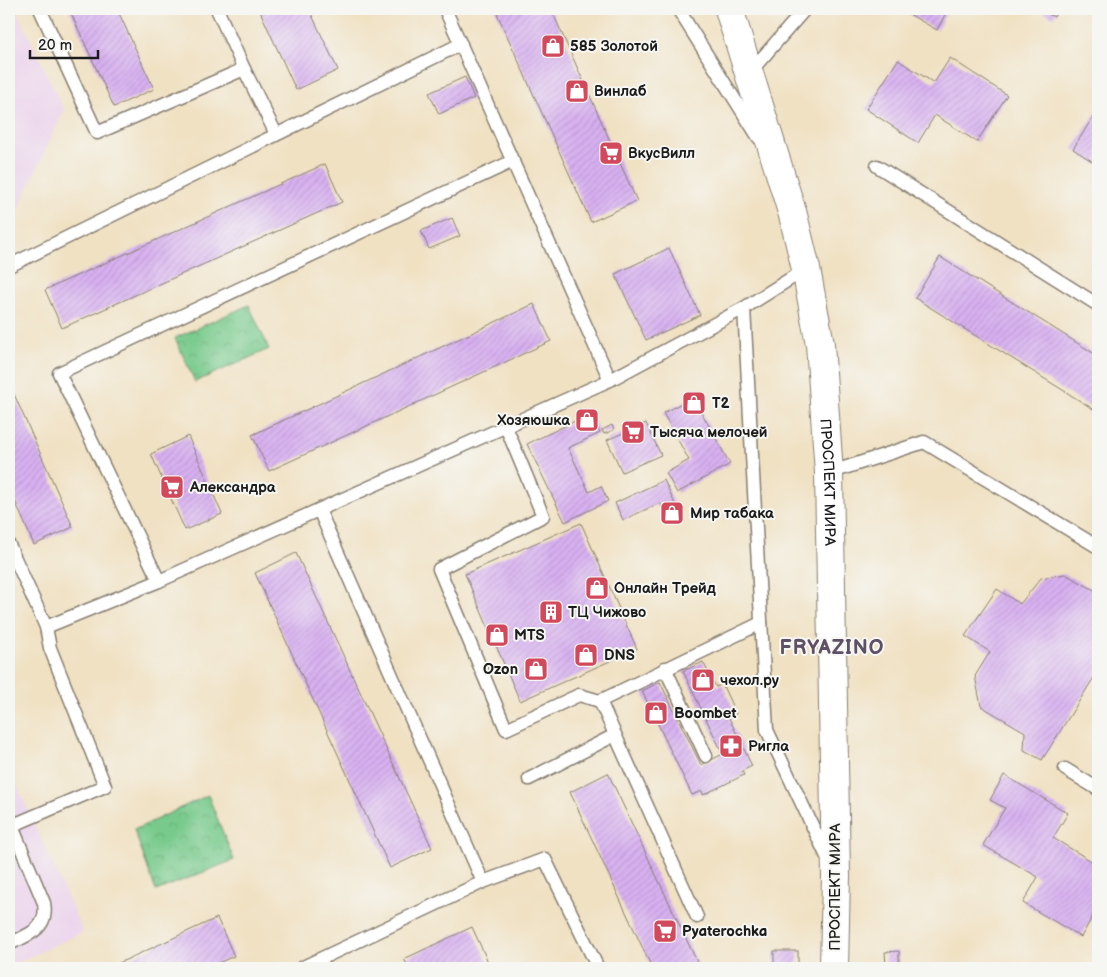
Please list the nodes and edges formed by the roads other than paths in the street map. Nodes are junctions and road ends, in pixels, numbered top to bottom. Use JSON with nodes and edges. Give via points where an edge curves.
{"nodes":[{"id":1,"x":40,"y":9,"type":"edge"},
{"id":2,"x":217,"y":9,"type":"edge"},
{"id":3,"x":445,"y":9,"type":"edge"},
{"id":4,"x":678,"y":9,"type":"edge"},
{"id":5,"x":729,"y":9,"type":"edge"},
{"id":6,"x":805,"y":9,"type":"edge"},
{"id":7,"x":461,"y":44,"type":"junction"},
{"id":8,"x":244,"y":69,"type":"junction"},
{"id":9,"x":750,"y":72,"type":"junction"},
{"id":10,"x":276,"y":134,"type":"junction"},
{"id":11,"x":513,"y":161,"type":"junction"},
{"id":12,"x":877,"y":166,"type":"dead end"},
{"id":13,"x":780,"y":170,"type":"junction"},
{"id":14,"x":9,"y":266,"type":"edge"},
{"id":15,"x":806,"y":270,"type":"junction"},
{"id":16,"x":1098,"y":305,"type":"edge"},
{"id":17,"x":744,"y":308,"type":"junction"},
{"id":18,"x":610,"y":380,"type":"junction"},
{"id":19,"x":506,"y":427,"type":"junction"},
{"id":20,"x":829,"y":473,"type":"junction"},
{"id":21,"x":319,"y":510,"type":"junction"},
{"id":22,"x":9,"y":545,"type":"edge"},
{"id":23,"x":1098,"y":547,"type":"edge"},
{"id":24,"x":158,"y":581,"type":"junction"},
{"id":25,"x":761,"y":623,"type":"junction"},
{"id":26,"x":46,"y":627,"type":"junction"},
{"id":27,"x":665,"y":668,"type":"junction"},
{"id":28,"x":600,"y":702,"type":"junction"},
{"id":29,"x":615,"y":735,"type":"junction"},
{"id":30,"x":706,"y":756,"type":"dead end"},
{"id":31,"x":1065,"y":769,"type":"dead end"},
{"id":32,"x":528,"y":779,"type":"dead end"},
{"id":33,"x":1098,"y":789,"type":"edge"},
{"id":34,"x":10,"y":822,"type":"edge"},
{"id":35,"x":836,"y":876,"type":"junction"},
{"id":36,"x":483,"y":882,"type":"junction"},
{"id":37,"x":697,"y":917,"type":"dead end"},
{"id":38,"x":9,"y":944,"type":"edge"},
{"id":39,"x":301,"y":968,"type":"edge"},
{"id":40,"x":598,"y":968,"type":"edge"},
{"id":41,"x":834,"y":968,"type":"edge"}],
"edges":[{"from":1,"to":8,"type":"lane","via":[[97,133]]},
{"from":2,"to":8,"type":"lane"},
{"from":3,"to":7,"type":"lane"},
{"from":4,"to":13,"type":"lane"},
{"from":5,"to":9,"type":"main road","name":"ПРОСПЕКТ МИРА"},
{"from":6,"to":9,"type":"lane"},
{"from":7,"to":10,"type":"lane"},
{"from":7,"to":11,"type":"lane"},
{"from":8,"to":10,"type":"lane"},
{"from":9,"to":13,"type":"main road","name":"ПРОСПЕКТ МИРА"},
{"from":10,"to":14,"type":"lane"},
{"from":11,"to":18,"type":"lane"},
{"from":11,"to":24,"type":"lane","via":[[60,373]]},
{"from":12,"to":16,"type":"lane"},
{"from":13,"to":15,"type":"main road","name":"ПРОСПЕКТ МИРА"},
{"from":15,"to":17,"type":"lane"},
{"from":15,"to":20,"type":"main road","name":"ПРОСПЕКТ МИРА","via":[[820,344]]},
{"from":17,"to":18,"type":"lane"},
{"from":17,"to":25,"type":"lane"},
{"from":18,"to":19,"type":"lane"},
{"from":19,"to":21,"type":"lane"},
{"from":19,"to":28,"type":"lane","via":[[543,516],[439,569],[506,728],[580,695]]},
{"from":20,"to":23,"type":"lane","via":[[924,442]]},
{"from":20,"to":35,"type":"main road","name":"ПРОСПЕКТ МИРА"},
{"from":21,"to":24,"type":"lane"},
{"from":21,"to":36,"type":"lane"},
{"from":22,"to":26,"type":"lane"},
{"from":24,"to":26,"type":"lane"},
{"from":25,"to":27,"type":"lane"},
{"from":25,"to":35,"type":"lane","via":[[767,730]]},
{"from":26,"to":34,"type":"lane","via":[[50,648],[105,786]]},
{"from":27,"to":28,"type":"lane"},
{"from":27,"to":30,"type":"lane"},
{"from":28,"to":29,"type":"lane"},
{"from":29,"to":32,"type":"lane"},
{"from":29,"to":37,"type":"lane"},
{"from":31,"to":33,"type":"lane"},
{"from":34,"to":38,"type":"lane","via":[[46,912],[40,926]]},
{"from":35,"to":41,"type":"main road","name":"ПРОСПЕКТ МИРА"},
{"from":36,"to":39,"type":"lane"},
{"from":36,"to":40,"type":"lane","via":[[545,858]]}]}
